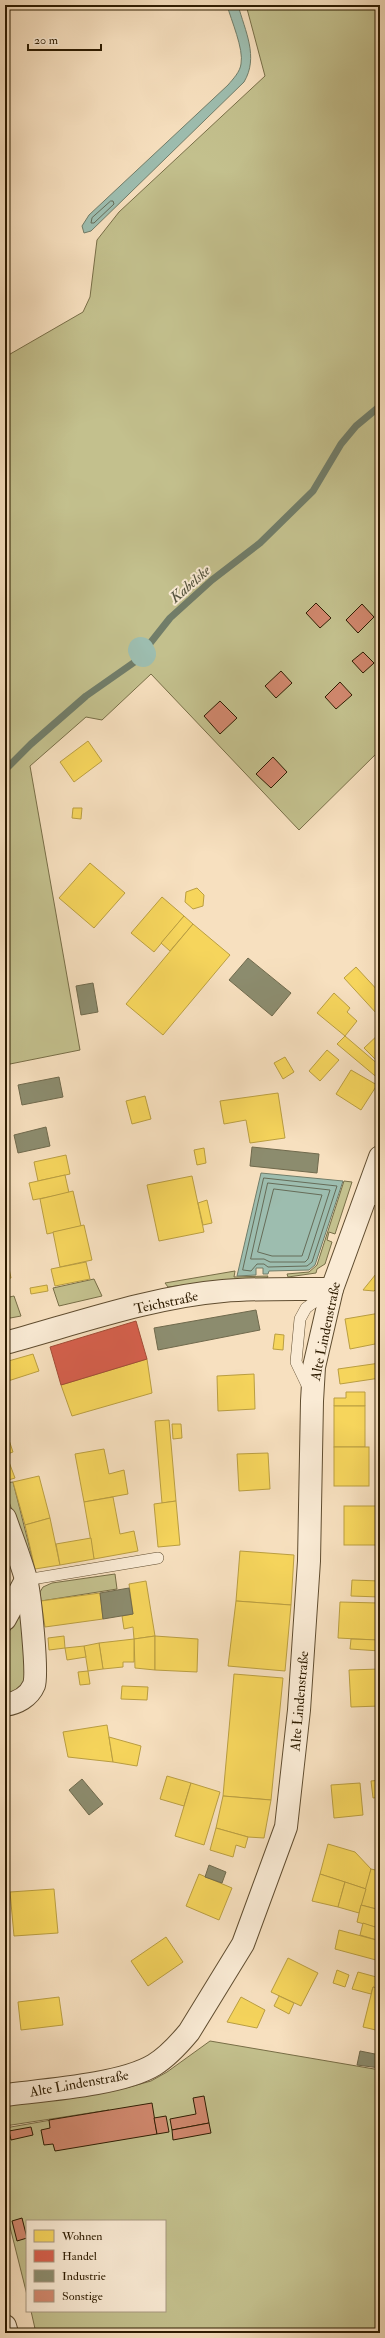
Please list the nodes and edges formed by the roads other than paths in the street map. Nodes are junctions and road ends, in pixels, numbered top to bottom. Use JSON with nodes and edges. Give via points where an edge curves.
{"nodes":[{"id":1,"x":380,"y":1157,"type":"edge"},
{"id":2,"x":372,"y":1200,"type":"edge"},
{"id":3,"x":332,"y":1289,"type":"junction"},
{"id":4,"x":5,"y":1343,"type":"edge"},
{"id":5,"x":5,"y":1518,"type":"edge"},
{"id":6,"x":158,"y":1558,"type":"dead end"},
{"id":7,"x":26,"y":1580,"type":"junction"},
{"id":8,"x":5,"y":1619,"type":"edge"},
{"id":9,"x":5,"y":1705,"type":"edge"},
{"id":10,"x":5,"y":2095,"type":"edge"},
{"id":11,"x":5,"y":2326,"type":"edge"},
{"id":12,"x":7,"y":2333,"type":"edge"}],
"edges":[{"from":1,"to":2,"type":"street","name":"Alte Lindenstraße"},
{"from":2,"to":3,"type":"street","name":"Alte Lindenstraße"},
{"from":3,"to":4,"type":"street","name":"Teichstraße","via":[[223,1291],[186,1297],[148,1304]]},
{"from":3,"to":10,"type":"street","name":"Alte Lindenstraße","via":[[314,1367],[309,1561],[299,1710],[286,1827],[244,1944],[189,2032],[180,2043],[153,2065],[130,2074],[88,2083]]},
{"from":5,"to":7,"type":"street"},
{"from":6,"to":7,"type":"lane"},
{"from":7,"to":8,"type":"street"},
{"from":7,"to":9,"type":"street","via":[[35,1668],[34,1684],[22,1700]]},
{"from":11,"to":12,"type":"street"}]}
